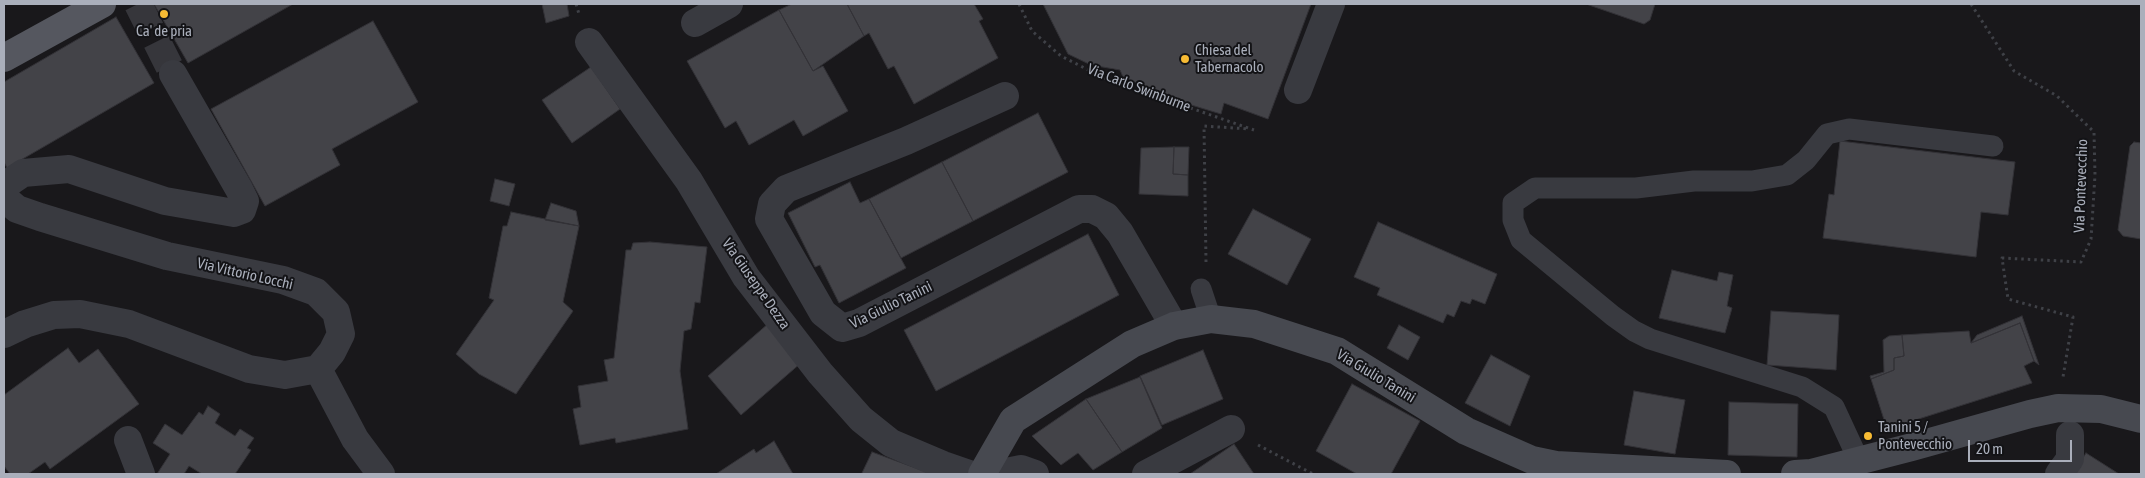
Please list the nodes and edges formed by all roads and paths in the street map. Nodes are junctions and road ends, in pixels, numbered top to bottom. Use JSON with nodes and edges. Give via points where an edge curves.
{"nodes":[{"id":1,"x":102,"y":4,"type":"edge"},
{"id":2,"x":729,"y":4,"type":"edge"},
{"id":3,"x":1019,"y":4,"type":"edge"},
{"id":4,"x":1331,"y":4,"type":"edge"},
{"id":5,"x":1971,"y":4,"type":"edge"},
{"id":6,"x":695,"y":23,"type":"dead end"},
{"id":7,"x":589,"y":42,"type":"dead end"},
{"id":8,"x":4,"y":58,"type":"edge"},
{"id":9,"x":173,"y":74,"type":"tunnel mouth"},
{"id":10,"x":1298,"y":90,"type":"dead end"},
{"id":11,"x":1004,"y":96,"type":"dead end"},
{"id":12,"x":1993,"y":146,"type":"dead end"},
{"id":13,"x":4,"y":186,"type":"edge"},
{"id":14,"x":4,"y":198,"type":"edge"},
{"id":15,"x":1201,"y":289,"type":"joint"},
{"id":16,"x":1211,"y":320,"type":"junction"},
{"id":17,"x":1174,"y":326,"type":"junction"},
{"id":18,"x":4,"y":334,"type":"edge"},
{"id":19,"x":318,"y":369,"type":"junction"},
{"id":20,"x":2058,"y":408,"type":"junction"},
{"id":21,"x":2141,"y":419,"type":"edge"},
{"id":22,"x":1231,"y":429,"type":"joint"},
{"id":23,"x":2070,"y":436,"type":"dead end"},
{"id":24,"x":128,"y":440,"type":"dead end"},
{"id":25,"x":1859,"y":461,"type":"junction"},
{"id":26,"x":1531,"y":467,"type":"edge"},
{"id":27,"x":141,"y":474,"type":"edge"},
{"id":28,"x":381,"y":474,"type":"edge"},
{"id":29,"x":969,"y":474,"type":"edge"},
{"id":30,"x":982,"y":474,"type":"edge"},
{"id":31,"x":996,"y":474,"type":"edge"},
{"id":32,"x":1035,"y":474,"type":"edge"},
{"id":33,"x":1146,"y":474,"type":"edge"},
{"id":34,"x":1313,"y":474,"type":"edge"},
{"id":35,"x":1727,"y":474,"type":"edge"},
{"id":36,"x":1795,"y":474,"type":"edge"},
{"id":37,"x":2059,"y":474,"type":"edge"}],
"edges":[{"from":1,"to":8,"type":"main road"},
{"from":2,"to":6,"type":"street"},
{"from":3,"to":15,"type":"path","name":"Via Carlo Swinburne","via":[[1032,31],[1060,56],[1104,78],[1254,130],[1204,126],[1206,262]]},
{"from":4,"to":10,"type":"street"},
{"from":5,"to":20,"type":"path","name":"Via Pontevecchio","via":[[2014,71],[2057,96],[2094,132],[2091,239],[2081,262],[2002,258],[2008,298],[2073,317]]},
{"from":7,"to":29,"type":"street","name":"Via Giuseppe Dezza","via":[[689,181],[746,276],[820,373],[861,419],[890,443]]},
{"from":9,"to":13,"type":"street","via":[[239,189],[245,201],[242,210],[234,213],[165,201],[69,169],[23,173]]},
{"from":11,"to":17,"type":"street","name":"Via Giulio Tanini","via":[[906,141],[786,189],[772,204],[769,219],[823,313],[842,328],[859,323],[1079,209],[1092,209],[1106,216],[1120,233]]},
{"from":12,"to":25,"type":"lane","via":[[1850,129],[1827,134],[1806,160],[1787,175],[1636,188],[1535,188],[1513,203],[1514,220],[1521,240],[1613,316],[1650,339],[1802,387],[1834,407]]},
{"from":14,"to":19,"type":"street","name":"Via Vittorio Locchi","via":[[17,209],[158,254],[284,280],[316,292],[336,312],[341,334]]},
{"from":15,"to":16,"type":"lane"},
{"from":16,"to":17,"type":"main road","name":"Via Giulio Tanini"},
{"from":16,"to":26,"type":"main road","name":"Via Giulio Tanini","via":[[1254,324],[1337,351]]},
{"from":17,"to":30,"type":"main road","name":"Via Giulio Tanini","via":[[1132,344],[1013,420]]},
{"from":18,"to":19,"type":"street","via":[[54,315],[80,314],[128,324],[249,369],[284,375]]},
{"from":19,"to":28,"type":"street","via":[[355,439]]},
{"from":20,"to":21,"type":"main road","via":[[2101,409]]},
{"from":20,"to":25,"type":"main road"},
{"from":22,"to":33,"type":"street"},
{"from":22,"to":34,"type":"path"},
{"from":23,"to":37,"type":"street","via":[[2070,459]]},
{"from":24,"to":27,"type":"street"},
{"from":25,"to":36,"type":"main road"},
{"from":26,"to":35,"type":"main road","name":"Via Giulio Tanini"},
{"from":31,"to":32,"type":"street","via":[[1021,468]]}]}
